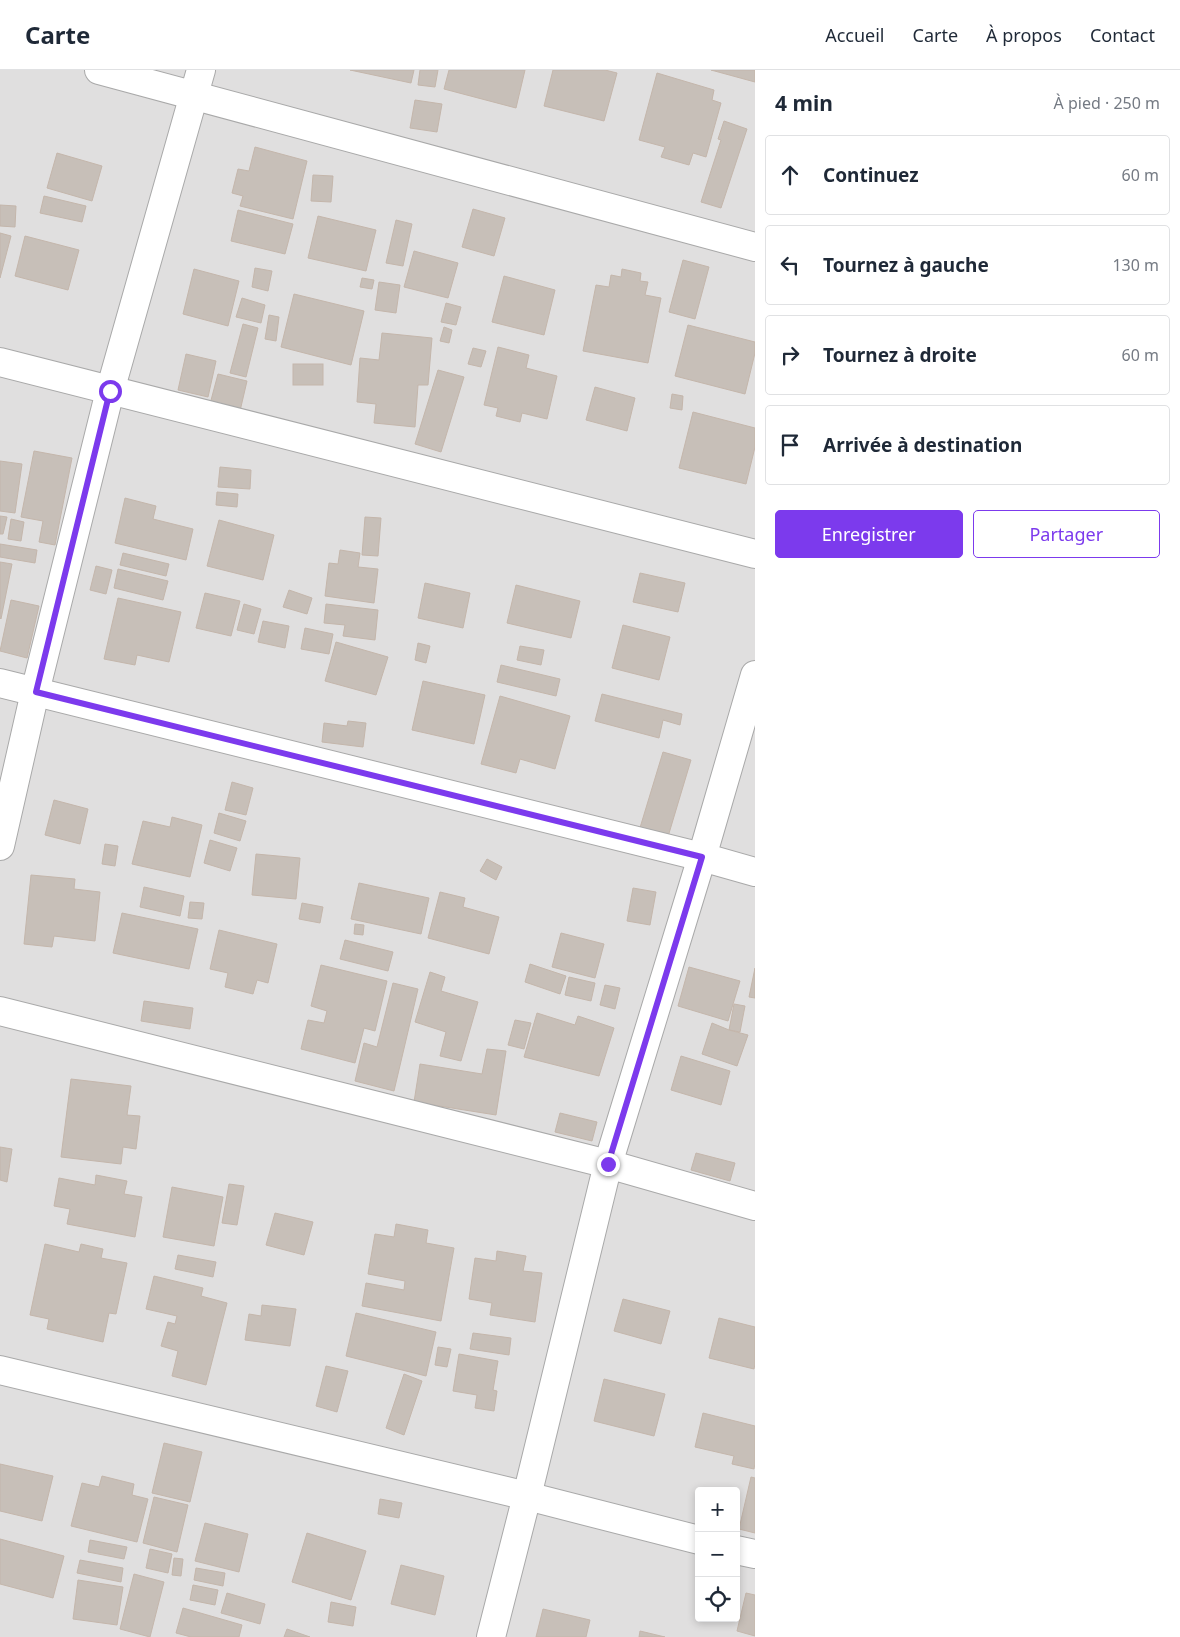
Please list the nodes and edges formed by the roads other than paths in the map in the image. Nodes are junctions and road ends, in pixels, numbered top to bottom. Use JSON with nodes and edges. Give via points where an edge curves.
{"nodes":[{"id":1,"x":99,"y":70,"type":"edge"},
{"id":2,"x":197,"y":83,"type":"edge"},
{"id":3,"x":755,"y":247,"type":"edge"},
{"id":4,"x":0,"y":362,"type":"edge"},
{"id":5,"x":110,"y":391,"type":"junction"},
{"id":6,"x":755,"y":554,"type":"edge"},
{"id":7,"x":755,"y":675,"type":"edge"},
{"id":8,"x":0,"y":683,"type":"edge"},
{"id":9,"x":36,"y":692,"type":"junction"},
{"id":10,"x":0,"y":846,"type":"edge"},
{"id":11,"x":702,"y":857,"type":"junction"},
{"id":12,"x":755,"y":872,"type":"edge"},
{"id":13,"x":0,"y":1011,"type":"edge"},
{"id":14,"x":608,"y":1164,"type":"junction"},
{"id":15,"x":755,"y":1206,"type":"edge"},
{"id":16,"x":0,"y":1370,"type":"edge"},
{"id":17,"x":528,"y":1496,"type":"junction"},
{"id":18,"x":695,"y":1539,"type":"edge"},
{"id":19,"x":740,"y":1551,"type":"edge"},
{"id":20,"x":755,"y":1554,"type":"edge"},
{"id":21,"x":490,"y":1637,"type":"edge"}],
"edges":[{"from":1,"to":2,"type":"street"},
{"from":2,"to":3,"type":"street"},
{"from":2,"to":5,"type":"street"},
{"from":4,"to":5,"type":"street"},
{"from":5,"to":6,"type":"street"},
{"from":5,"to":9,"type":"street"},
{"from":7,"to":11,"type":"street"},
{"from":8,"to":9,"type":"street"},
{"from":9,"to":10,"type":"street"},
{"from":9,"to":11,"type":"street"},
{"from":11,"to":12,"type":"street"},
{"from":11,"to":14,"type":"street"},
{"from":13,"to":14,"type":"street"},
{"from":14,"to":15,"type":"street"},
{"from":14,"to":17,"type":"street"},
{"from":16,"to":17,"type":"street"},
{"from":17,"to":18,"type":"street"},
{"from":17,"to":21,"type":"street"},
{"from":19,"to":20,"type":"street"}]}
